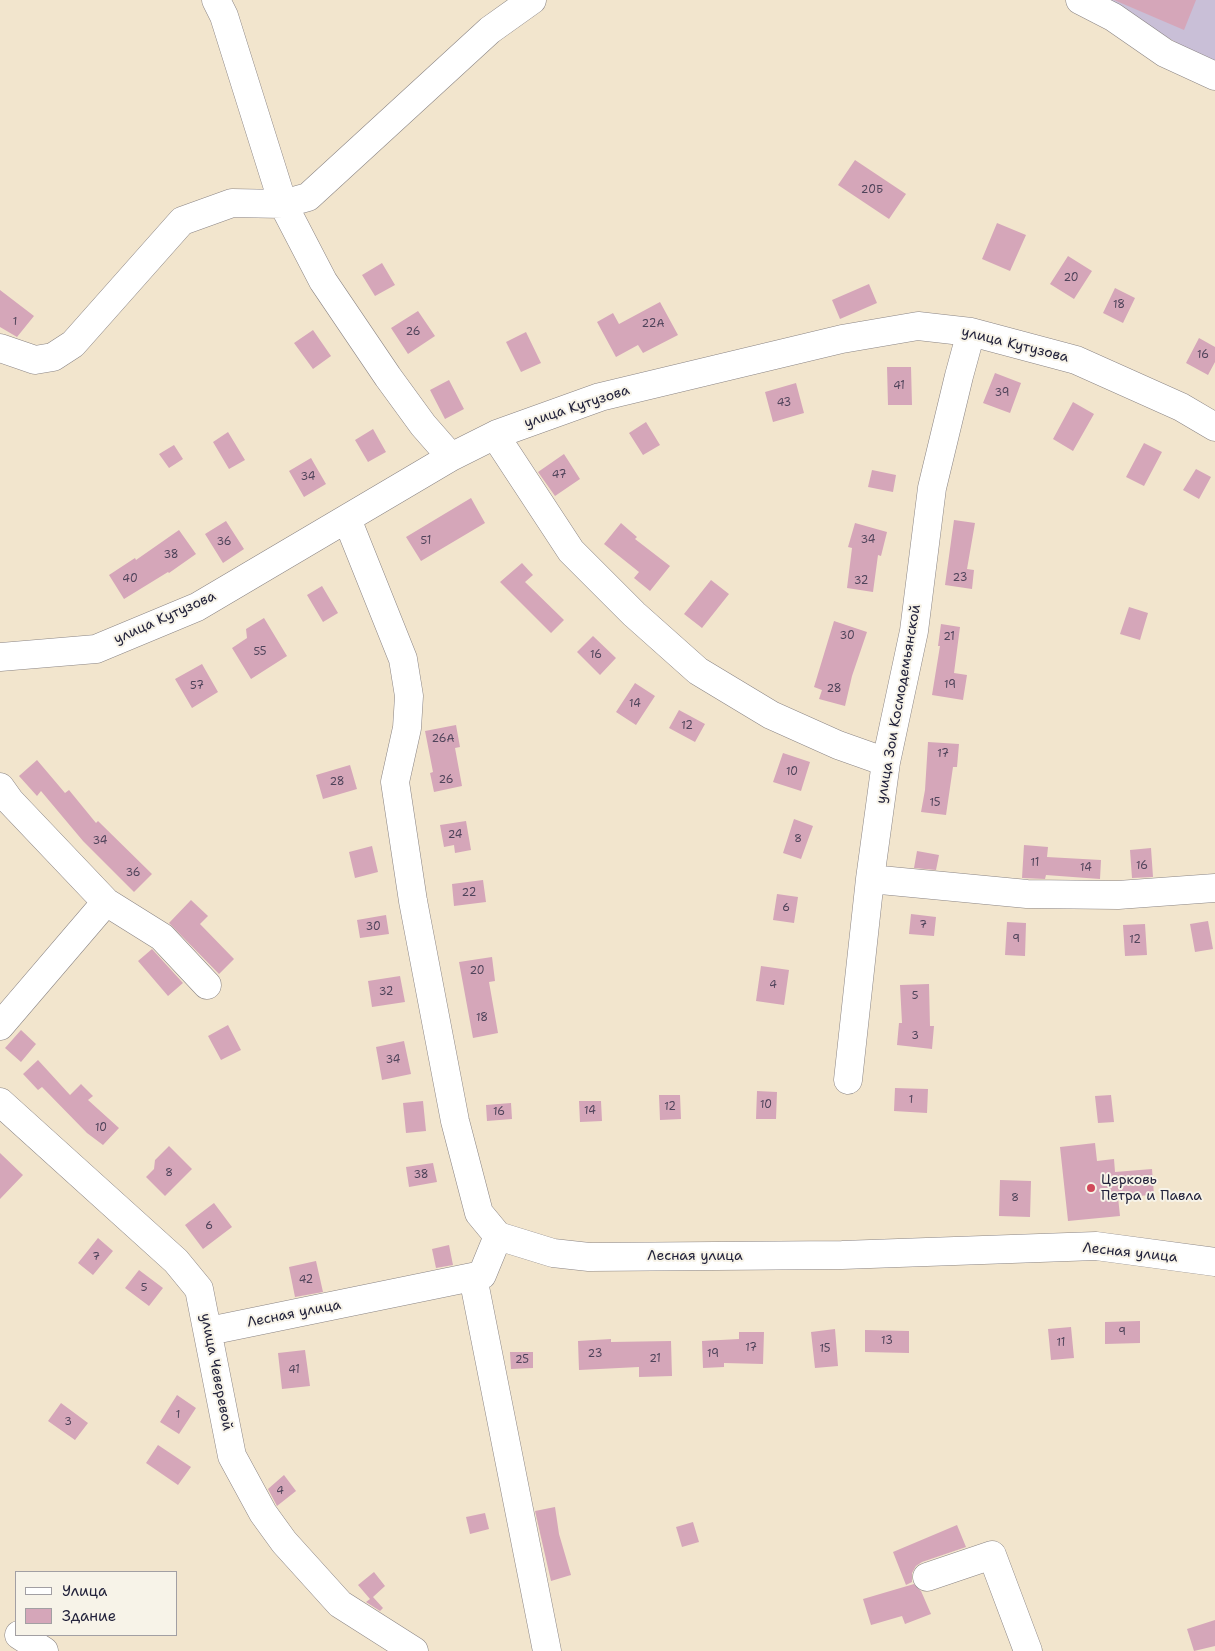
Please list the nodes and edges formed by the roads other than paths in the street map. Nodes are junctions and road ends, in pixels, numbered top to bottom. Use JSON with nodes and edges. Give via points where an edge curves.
{"nodes":[{"id":1,"x":216,"y":0,"type":"edge"},
{"id":2,"x":532,"y":0,"type":"edge"},
{"id":3,"x":1080,"y":0,"type":"edge"},
{"id":4,"x":1215,"y":76,"type":"edge"},
{"id":5,"x":283,"y":204,"type":"junction"},
{"id":6,"x":971,"y":332,"type":"junction"},
{"id":7,"x":0,"y":348,"type":"edge"},
{"id":8,"x":1215,"y":426,"type":"edge"},
{"id":9,"x":497,"y":434,"type":"junction"},
{"id":10,"x":451,"y":457,"type":"junction"},
{"id":11,"x":347,"y":519,"type":"junction"},
{"id":12,"x":0,"y":657,"type":"edge"},
{"id":13,"x":886,"y":762,"type":"junction"},
{"id":14,"x":0,"y":787,"type":"edge"},
{"id":15,"x":870,"y":879,"type":"junction"},
{"id":16,"x":1215,"y":888,"type":"edge"},
{"id":17,"x":106,"y":902,"type":"junction"},
{"id":18,"x":207,"y":985,"type":"dead end"},
{"id":19,"x":0,"y":1026,"type":"edge"},
{"id":20,"x":848,"y":1080,"type":"dead end"},
{"id":21,"x":0,"y":1102,"type":"edge"},
{"id":22,"x":498,"y":1236,"type":"junction"},
{"id":23,"x":1215,"y":1262,"type":"edge"},
{"id":24,"x":473,"y":1277,"type":"junction"},
{"id":25,"x":209,"y":1331,"type":"junction"},
{"id":26,"x":927,"y":1577,"type":"dead end"},
{"id":27,"x":0,"y":1623,"type":"edge"},
{"id":28,"x":15,"y":1632,"type":"edge"},
{"id":29,"x":21,"y":1636,"type":"edge"},
{"id":30,"x":44,"y":1651,"type":"edge"},
{"id":31,"x":414,"y":1651,"type":"edge"},
{"id":32,"x":547,"y":1651,"type":"edge"},
{"id":33,"x":1028,"y":1651,"type":"edge"}],
"edges":[{"from":1,"to":5,"type":"street","via":[[224,16]]},
{"from":2,"to":5,"type":"street","via":[[490,30],[308,197]]},
{"from":3,"to":4,"type":"street","via":[[1113,17],[1166,53]]},
{"from":5,"to":7,"type":"street","via":[[232,203],[182,221],[73,344],[53,357],[35,360]]},
{"from":5,"to":10,"type":"street","via":[[322,281],[417,417]]},
{"from":6,"to":8,"type":"street","name":"улица Кутузова","via":[[1076,360],[1181,407]]},
{"from":6,"to":9,"type":"street","name":"улица Кутузова","via":[[918,326],[842,339],[600,397]]},
{"from":6,"to":13,"type":"street","name":"улица Зои Космодемьянской","via":[[932,488],[914,631]]},
{"from":9,"to":10,"type":"street","name":"улица Кутузова"},
{"from":9,"to":13,"type":"street","via":[[571,551],[698,672],[771,715],[838,746]]},
{"from":10,"to":11,"type":"street","name":"улица Кутузова"},
{"from":11,"to":12,"type":"street","name":"улица Кутузова","via":[[197,607],[96,649]]},
{"from":11,"to":22,"type":"street","via":[[403,659],[409,696],[407,728],[395,782],[413,901],[455,1121],[479,1213]]},
{"from":13,"to":15,"type":"street","name":"улица Зои Космодемьянской"},
{"from":14,"to":17,"type":"street"},
{"from":15,"to":16,"type":"street","via":[[1027,894],[1118,895]]},
{"from":15,"to":20,"type":"street","name":"улица Зои Космодемьянской"},
{"from":17,"to":18,"type":"street","via":[[162,937]]},
{"from":17,"to":19,"type":"street"},
{"from":21,"to":25,"type":"street","name":"улица Чеверевой","via":[[176,1261],[200,1289]]},
{"from":22,"to":23,"type":"street","name":"Лесная улица","via":[[553,1253],[589,1257],[1096,1246]]},
{"from":22,"to":24,"type":"street","via":[[482,1275]]},
{"from":24,"to":25,"type":"street","name":"Лесная улица"},
{"from":24,"to":32,"type":"street"},
{"from":25,"to":31,"type":"street","name":"улица Чеверевой","via":[[232,1456],[263,1514],[340,1604]]},
{"from":26,"to":33,"type":"street","via":[[992,1555]]},
{"from":27,"to":28,"type":"street"},
{"from":29,"to":30,"type":"street"}]}
